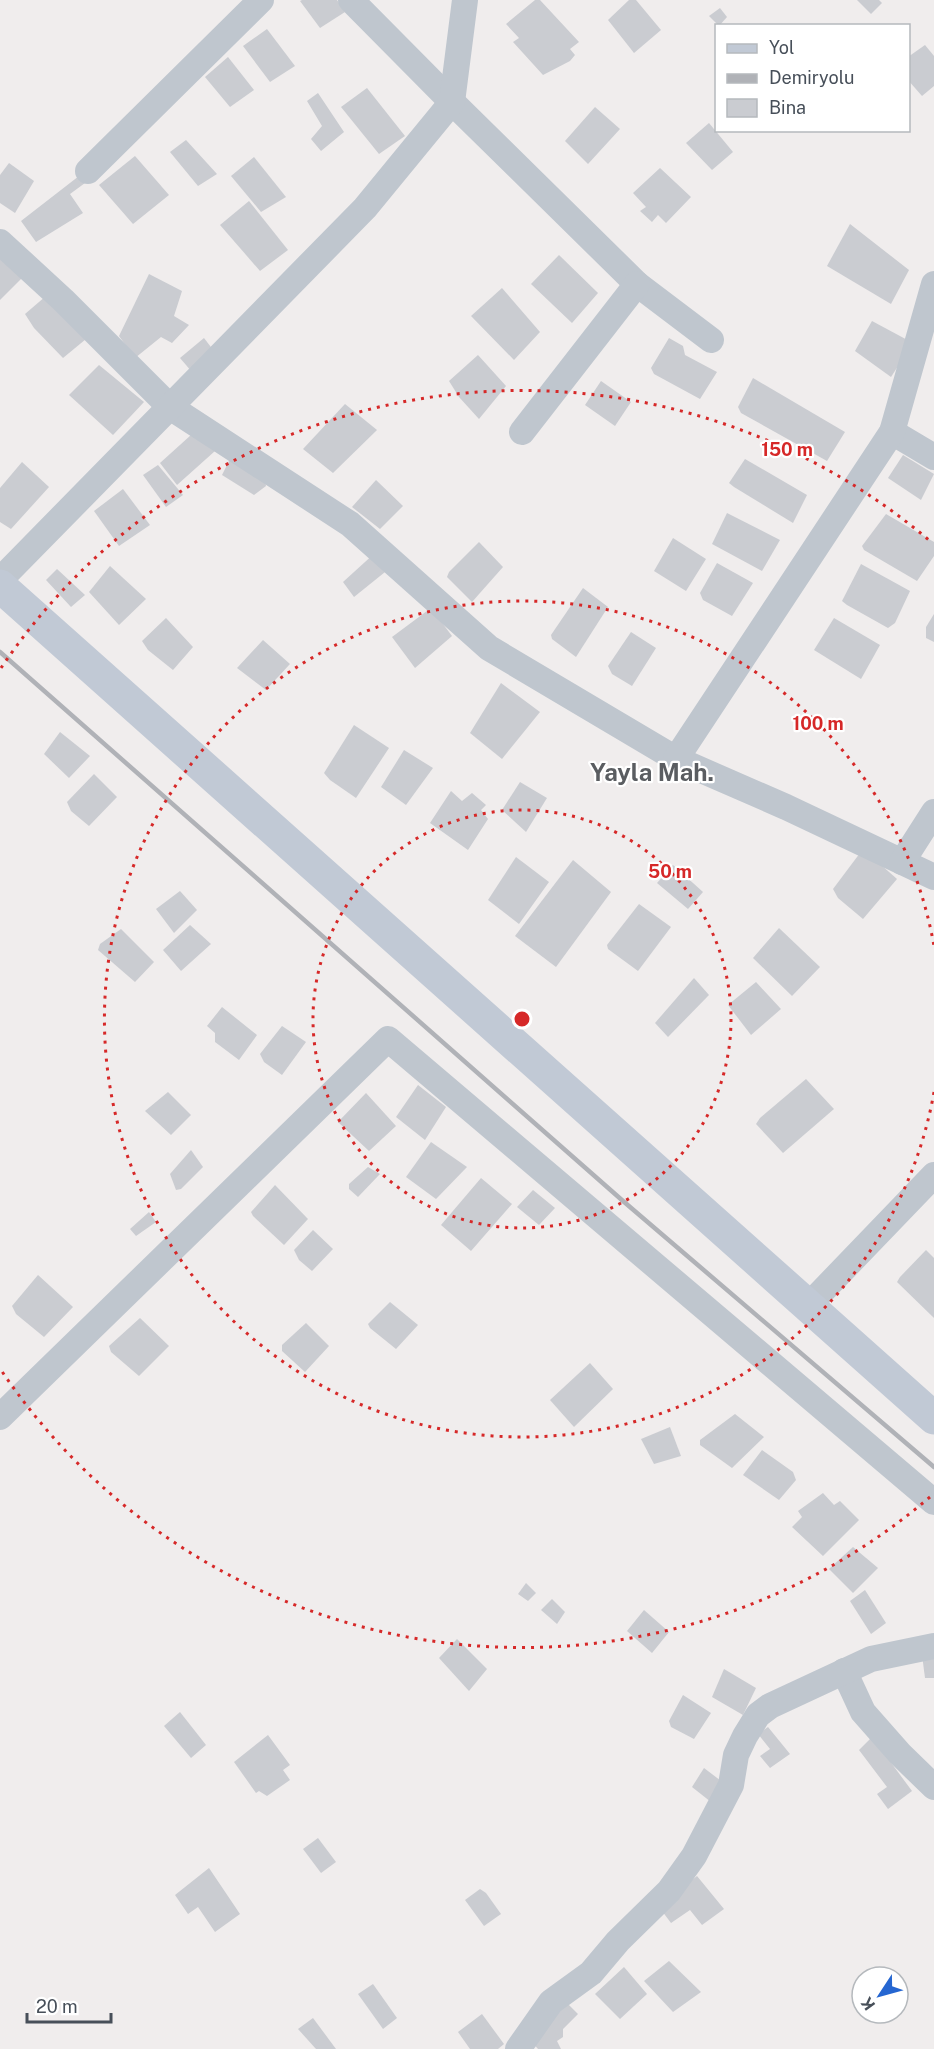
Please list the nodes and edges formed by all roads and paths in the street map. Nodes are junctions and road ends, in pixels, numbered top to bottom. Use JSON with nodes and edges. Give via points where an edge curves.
{"nodes":[{"id":1,"x":261,"y":0,"type":"edge"},
{"id":2,"x":351,"y":0,"type":"edge"},
{"id":3,"x":465,"y":0,"type":"edge"},
{"id":4,"x":452,"y":102,"type":"junction"},
{"id":5,"x":88,"y":171,"type":"dead end"},
{"id":6,"x":0,"y":242,"type":"edge"},
{"id":7,"x":637,"y":284,"type":"junction"},
{"id":8,"x":934,"y":284,"type":"edge"},
{"id":9,"x":711,"y":340,"type":"dead end"},
{"id":10,"x":170,"y":407,"type":"junction"},
{"id":11,"x":522,"y":432,"type":"dead end"},
{"id":12,"x":892,"y":432,"type":"junction"},
{"id":13,"x":934,"y":457,"type":"edge"},
{"id":14,"x":0,"y":580,"type":"edge"},
{"id":15,"x":0,"y":586,"type":"edge"},
{"id":16,"x":676,"y":759,"type":"junction"},
{"id":17,"x":934,"y":812,"type":"edge"},
{"id":18,"x":903,"y":862,"type":"junction"},
{"id":19,"x":934,"y":877,"type":"edge"},
{"id":20,"x":934,"y":1175,"type":"edge"},
{"id":21,"x":808,"y":1306,"type":"junction"},
{"id":22,"x":0,"y":1417,"type":"edge"},
{"id":23,"x":934,"y":1418,"type":"edge"},
{"id":24,"x":934,"y":1502,"type":"edge"},
{"id":25,"x":934,"y":1646,"type":"edge"},
{"id":26,"x":844,"y":1671,"type":"junction"},
{"id":27,"x":934,"y":1787,"type":"edge"},
{"id":28,"x":518,"y":2049,"type":"edge"}],
"edges":[{"from":1,"to":5,"type":"street"},
{"from":2,"to":4,"type":"street"},
{"from":3,"to":4,"type":"street"},
{"from":4,"to":7,"type":"street"},
{"from":4,"to":10,"type":"street","via":[[365,208]]},
{"from":6,"to":10,"type":"street"},
{"from":7,"to":9,"type":"street"},
{"from":7,"to":11,"type":"street"},
{"from":8,"to":12,"type":"street"},
{"from":10,"to":14,"type":"street"},
{"from":10,"to":16,"type":"street","via":[[350,524],[489,648]]},
{"from":12,"to":13,"type":"street"},
{"from":12,"to":16,"type":"street"},
{"from":15,"to":21,"type":"street"},
{"from":16,"to":18,"type":"street"},
{"from":17,"to":18,"type":"street"},
{"from":18,"to":19,"type":"street"},
{"from":20,"to":21,"type":"street"},
{"from":21,"to":23,"type":"street"},
{"from":22,"to":24,"type":"street","via":[[388,1039]]},
{"from":25,"to":26,"type":"street","via":[[871,1659]]},
{"from":26,"to":27,"type":"street","via":[[863,1712]]},
{"from":26,"to":28,"type":"street","via":[[758,1715],[736,1755],[730,1785],[694,1856],[669,1891],[591,1972],[550,2002]]}]}
